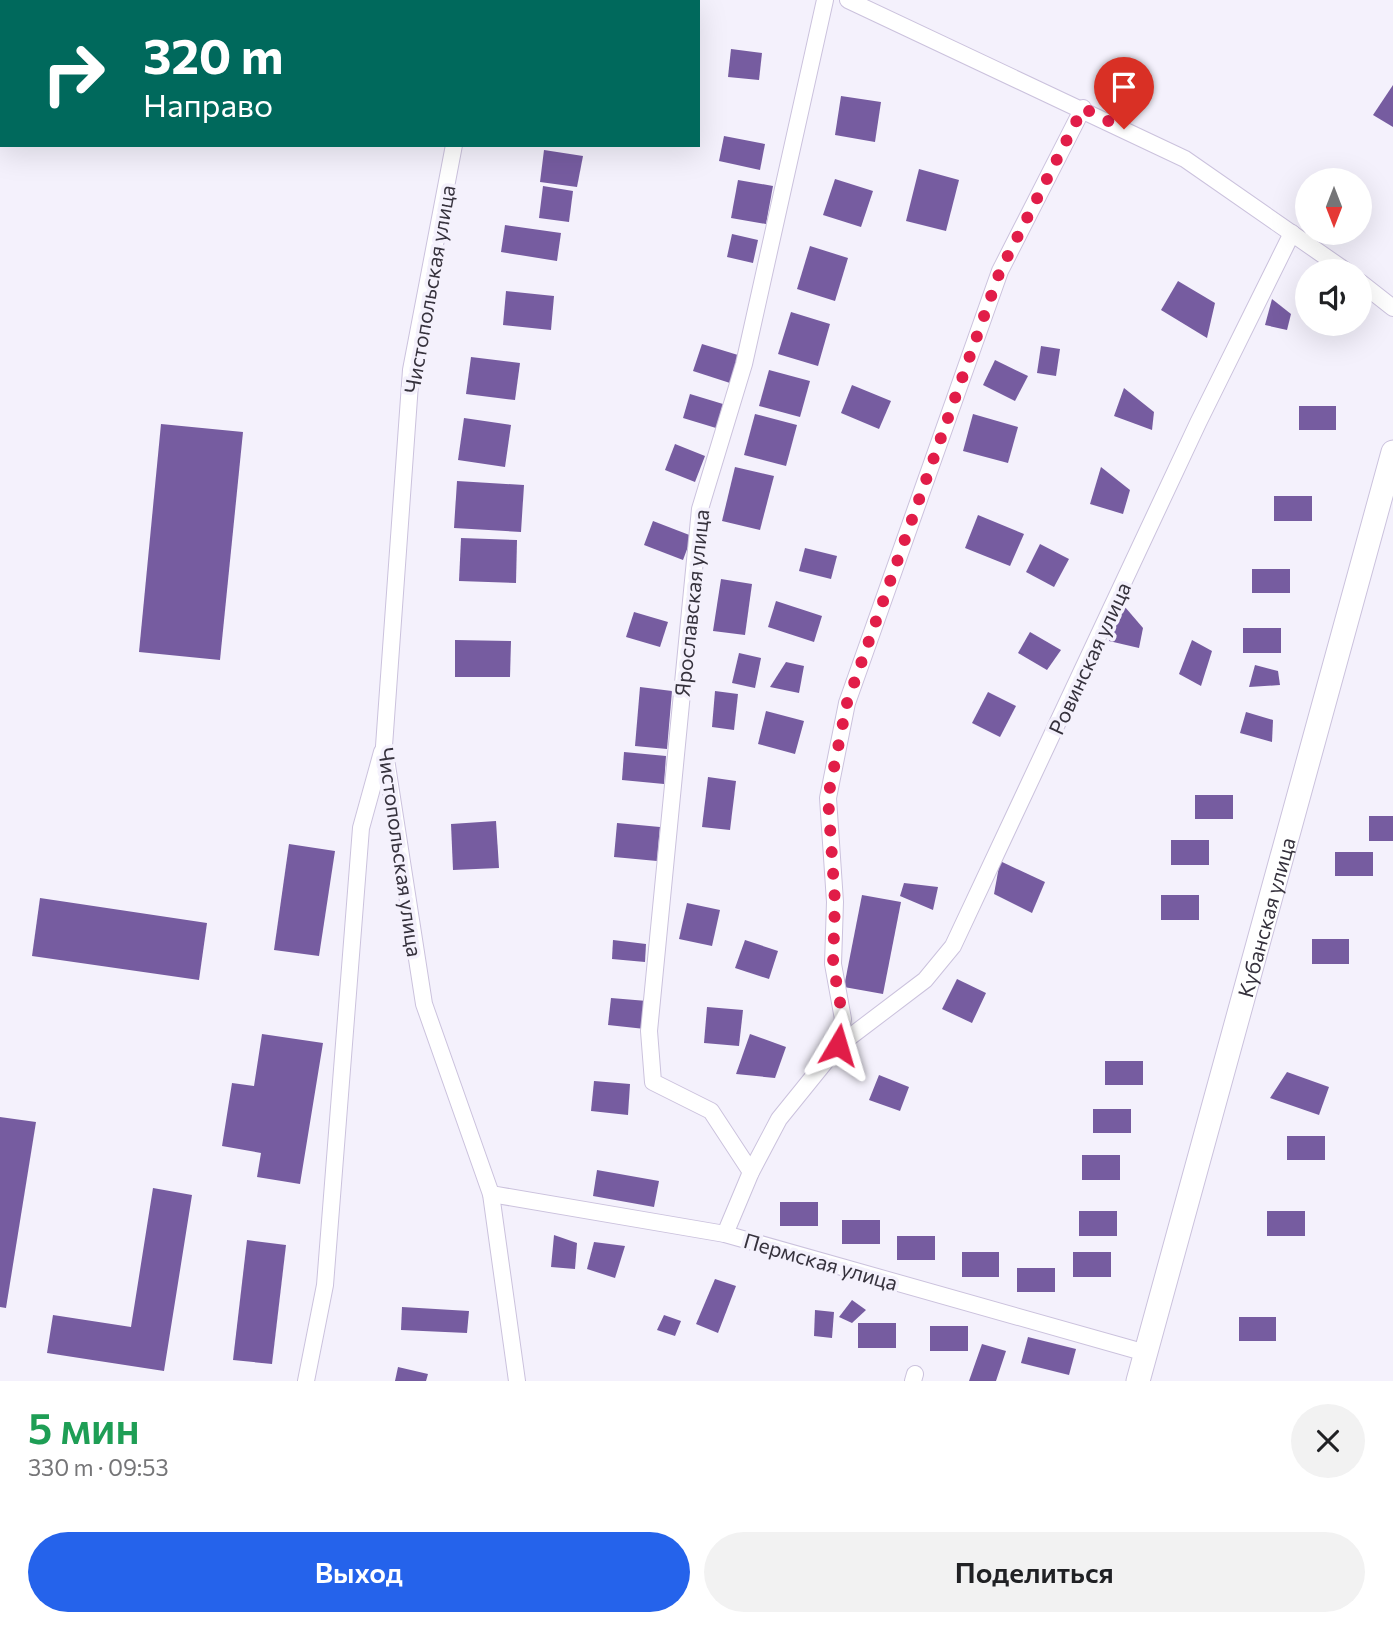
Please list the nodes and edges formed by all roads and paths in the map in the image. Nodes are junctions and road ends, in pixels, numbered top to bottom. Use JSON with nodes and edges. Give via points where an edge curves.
{"nodes":[{"id":1,"x":825,"y":0,"type":"edge"},
{"id":2,"x":848,"y":0,"type":"edge"},
{"id":3,"x":1083,"y":108,"type":"junction"},
{"id":4,"x":454,"y":147,"type":"edge"},
{"id":5,"x":1292,"y":233,"type":"junction"},
{"id":6,"x":1329,"y":259,"type":"edge"},
{"id":7,"x":1372,"y":291,"type":"edge"},
{"id":8,"x":1393,"y":308,"type":"edge"},
{"id":9,"x":1393,"y":452,"type":"edge"},
{"id":10,"x":384,"y":746,"type":"junction"},
{"id":11,"x":838,"y":1045,"type":"junction"},
{"id":12,"x":751,"y":1172,"type":"junction"},
{"id":13,"x":491,"y":1194,"type":"junction"},
{"id":14,"x":725,"y":1234,"type":"junction"},
{"id":15,"x":1146,"y":1353,"type":"junction"},
{"id":16,"x":306,"y":1381,"type":"edge"},
{"id":17,"x":517,"y":1381,"type":"edge"},
{"id":18,"x":1138,"y":1381,"type":"edge"}],
"edges":[{"from":1,"to":12,"type":"street","name":"Ярославская улица","via":[[744,363],[699,509],[649,1031],[653,1082],[711,1111]]},
{"from":2,"to":3,"type":"street"},
{"from":3,"to":5,"type":"street","via":[[1185,159]]},
{"from":3,"to":11,"type":"street","via":[[1000,271],[847,703],[828,797],[835,902],[833,964],[843,1019]]},
{"from":4,"to":10,"type":"street","name":"Чистопольская улица","via":[[411,370]]},
{"from":5,"to":6,"type":"street"},
{"from":5,"to":11,"type":"street","name":"Ровинская улица","via":[[953,946],[925,980]]},
{"from":7,"to":8,"type":"street"},
{"from":9,"to":15,"type":"street","name":"Кубанская улица"},
{"from":10,"to":13,"type":"street","name":"Чистопольская улица","via":[[424,1004]]},
{"from":10,"to":16,"type":"street","via":[[361,828],[325,1285]]},
{"from":11,"to":12,"type":"street","name":"Ровинская улица","via":[[779,1119]]},
{"from":12,"to":14,"type":"street","name":"Ровинская улица"},
{"from":13,"to":14,"type":"street","name":"Пермская улица"},
{"from":13,"to":17,"type":"street","name":"Чистопольская улица"},
{"from":14,"to":15,"type":"street","name":"Пермская улица"},
{"from":15,"to":18,"type":"street","name":"Кубанская улица"}]}
